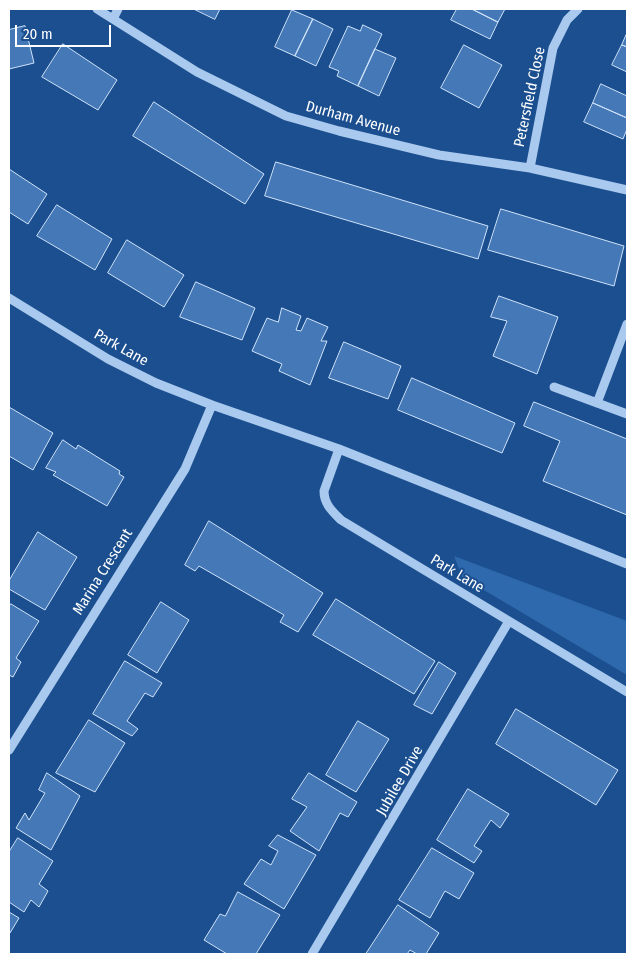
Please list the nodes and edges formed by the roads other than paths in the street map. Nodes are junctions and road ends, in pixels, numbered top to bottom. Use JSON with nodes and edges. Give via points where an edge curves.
{"nodes":[{"id":1,"x":97,"y":9,"type":"edge"},
{"id":2,"x":118,"y":9,"type":"edge"},
{"id":3,"x":578,"y":9,"type":"edge"},
{"id":4,"x":113,"y":19,"type":"junction"},
{"id":5,"x":530,"y":168,"type":"junction"},
{"id":6,"x":627,"y":190,"type":"edge"},
{"id":7,"x":9,"y":298,"type":"edge"},
{"id":8,"x":627,"y":324,"type":"edge"},
{"id":9,"x":554,"y":386,"type":"dead end"},
{"id":10,"x":597,"y":403,"type":"junction"},
{"id":11,"x":212,"y":405,"type":"junction"},
{"id":12,"x":627,"y":414,"type":"edge"},
{"id":13,"x":339,"y":449,"type":"junction"},
{"id":14,"x":627,"y":564,"type":"edge"},
{"id":15,"x":510,"y":621,"type":"junction"},
{"id":16,"x":627,"y":692,"type":"edge"},
{"id":17,"x":9,"y":750,"type":"edge"},
{"id":18,"x":312,"y":954,"type":"edge"}],
"edges":[{"from":1,"to":4,"type":"street","name":"Durham Avenue"},
{"from":2,"to":4,"type":"street"},
{"from":3,"to":5,"type":"street","name":"Petersfield Close","via":[[566,20],[553,48]]},
{"from":4,"to":5,"type":"street","name":"Durham Avenue","via":[[197,72],[286,116],[439,155]]},
{"from":5,"to":6,"type":"street","name":"Durham Avenue"},
{"from":7,"to":11,"type":"street","name":"Park Lane","via":[[108,359],[156,383]]},
{"from":8,"to":10,"type":"street"},
{"from":9,"to":10,"type":"street"},
{"from":10,"to":12,"type":"street"},
{"from":11,"to":13,"type":"street","name":"Park Lane"},
{"from":11,"to":17,"type":"street","name":"Marina Crescent","via":[[186,468]]},
{"from":13,"to":14,"type":"street","name":"Park Lane"},
{"from":13,"to":15,"type":"street","name":"Park Lane","via":[[324,491],[327,506],[341,520]]},
{"from":15,"to":16,"type":"street","name":"Park Lane"},
{"from":15,"to":18,"type":"street","name":"Jubilee Drive"}]}
